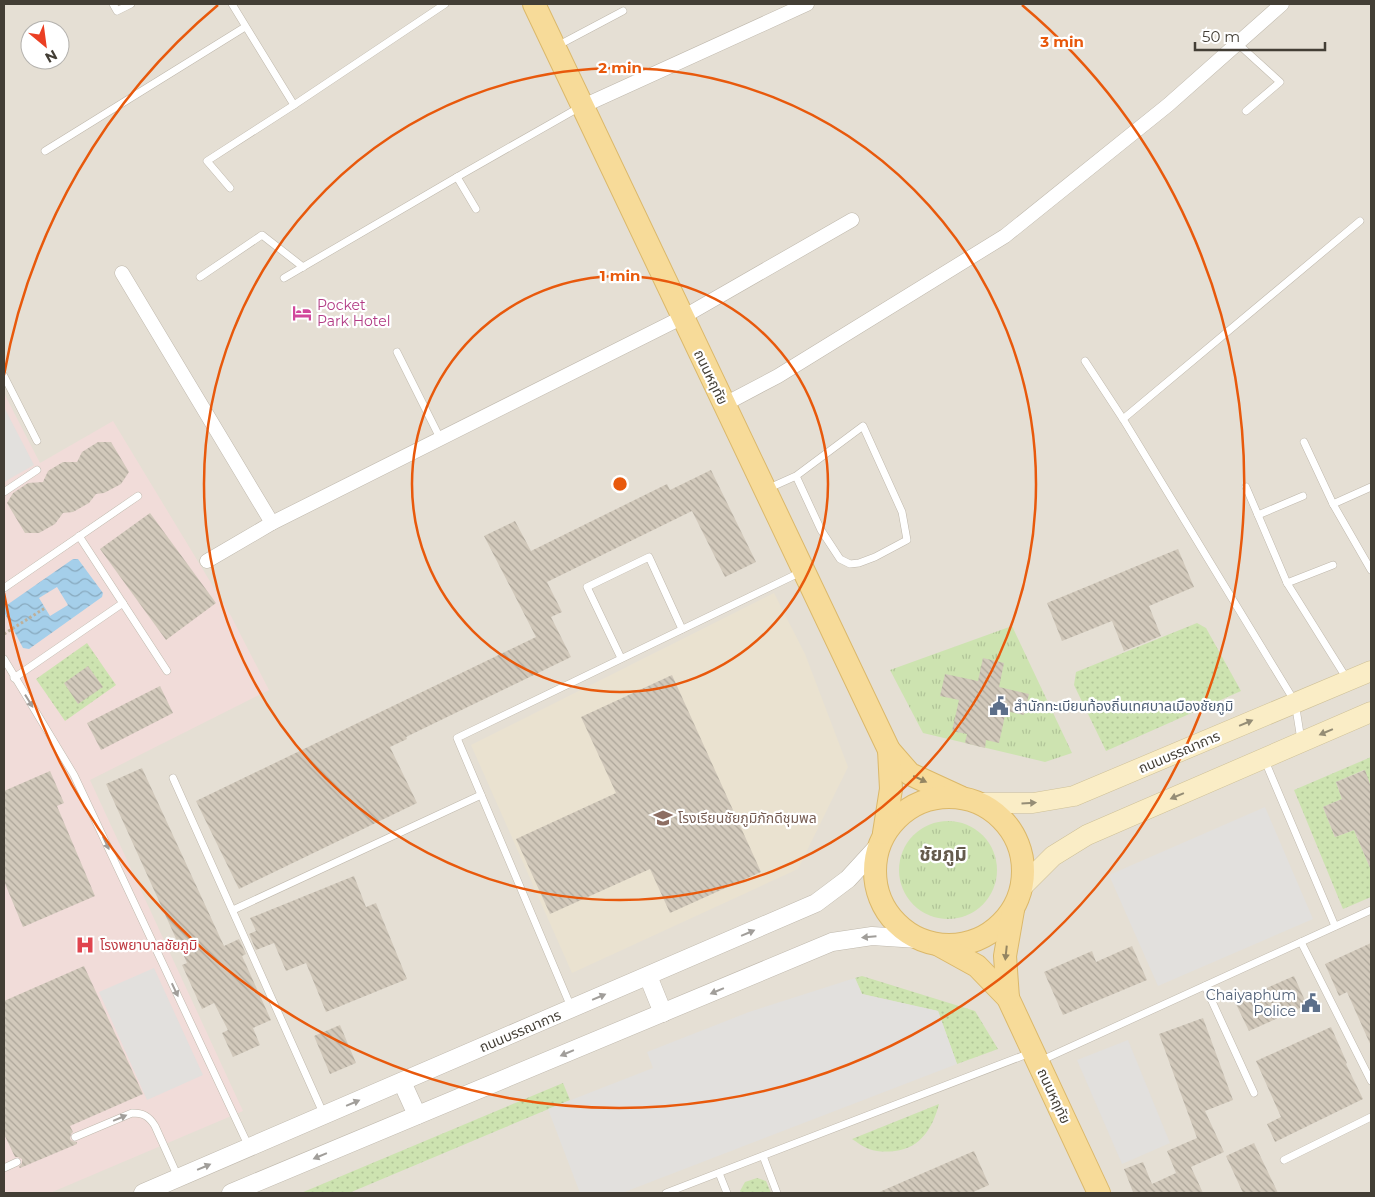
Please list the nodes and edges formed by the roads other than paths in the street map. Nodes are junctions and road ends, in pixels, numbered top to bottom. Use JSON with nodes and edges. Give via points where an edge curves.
{"nodes":[{"id":1,"x":113,"y":4,"type":"edge"},
{"id":2,"x":131,"y":4,"type":"edge"},
{"id":3,"x":232,"y":4,"type":"edge"},
{"id":4,"x":445,"y":4,"type":"edge"},
{"id":5,"x":534,"y":4,"type":"edge"},
{"id":6,"x":807,"y":4,"type":"edge"},
{"id":7,"x":1282,"y":4,"type":"edge"},
{"id":8,"x":623,"y":11,"type":"dead end"},
{"id":9,"x":245,"y":27,"type":"junction"},
{"id":10,"x":1237,"y":43,"type":"junction"},
{"id":11,"x":554,"y":47,"type":"junction"},
{"id":12,"x":294,"y":105,"type":"junction"},
{"id":13,"x":583,"y":106,"type":"junction"},
{"id":14,"x":1246,"y":111,"type":"dead end"},
{"id":15,"x":45,"y":151,"type":"dead end"},
{"id":16,"x":457,"y":177,"type":"junction"},
{"id":17,"x":230,"y":188,"type":"dead end"},
{"id":18,"x":476,"y":209,"type":"dead end"},
{"id":19,"x":852,"y":220,"type":"dead end"},
{"id":20,"x":1360,"y":221,"type":"dead end"},
{"id":21,"x":303,"y":267,"type":"junction"},
{"id":22,"x":122,"y":273,"type":"dead end"},
{"id":23,"x":200,"y":277,"type":"dead end"},
{"id":24,"x":284,"y":278,"type":"dead end"},
{"id":25,"x":683,"y":317,"type":"junction"},
{"id":26,"x":397,"y":352,"type":"dead end"},
{"id":27,"x":1085,"y":361,"type":"dead end"},
{"id":28,"x":4,"y":376,"type":"edge"},
{"id":29,"x":725,"y":404,"type":"junction"},
{"id":30,"x":1122,"y":419,"type":"junction"},
{"id":31,"x":440,"y":438,"type":"junction"},
{"id":32,"x":38,"y":441,"type":"dead end"},
{"id":33,"x":1304,"y":442,"type":"dead end"},
{"id":34,"x":37,"y":470,"type":"dead end"},
{"id":35,"x":796,"y":476,"type":"junction"},
{"id":36,"x":1246,"y":487,"type":"dead end"},
{"id":37,"x":1371,"y":487,"type":"edge"},
{"id":38,"x":765,"y":490,"type":"junction"},
{"id":39,"x":4,"y":492,"type":"edge"},
{"id":40,"x":138,"y":496,"type":"dead end"},
{"id":41,"x":1303,"y":496,"type":"dead end"},
{"id":42,"x":1332,"y":504,"type":"junction"},
{"id":43,"x":1258,"y":515,"type":"junction"},
{"id":44,"x":272,"y":523,"type":"junction"},
{"id":45,"x":79,"y":536,"type":"junction"},
{"id":46,"x":207,"y":561,"type":"dead end"},
{"id":47,"x":1333,"y":565,"type":"dead end"},
{"id":48,"x":804,"y":570,"type":"junction"},
{"id":49,"x":1371,"y":570,"type":"edge"},
{"id":50,"x":1287,"y":583,"type":"junction"},
{"id":51,"x":4,"y":588,"type":"edge"},
{"id":52,"x":123,"y":604,"type":"junction"},
{"id":53,"x":682,"y":629,"type":"junction"},
{"id":54,"x":621,"y":658,"type":"junction"},
{"id":55,"x":4,"y":659,"type":"edge"},
{"id":56,"x":167,"y":671,"type":"dead end"},
{"id":57,"x":1371,"y":671,"type":"edge"},
{"id":58,"x":14,"y":678,"type":"junction"},
{"id":59,"x":1348,"y":681,"type":"junction"},
{"id":60,"x":1295,"y":702,"type":"junction"},
{"id":61,"x":1371,"y":712,"type":"edge"},
{"id":62,"x":1301,"y":743,"type":"junction"},
{"id":63,"x":889,"y":750,"type":"junction"},
{"id":64,"x":1264,"y":759,"type":"junction"},
{"id":65,"x":174,"y":778,"type":"dead end"},
{"id":66,"x":481,"y":795,"type":"junction"},
{"id":67,"x":970,"y":800,"type":"junction"},
{"id":68,"x":882,"y":839,"type":"junction"},
{"id":69,"x":1018,"y":898,"type":"junction"},
{"id":70,"x":233,"y":910,"type":"junction"},
{"id":71,"x":1371,"y":910,"type":"edge"},
{"id":72,"x":1335,"y":926,"type":"junction"},
{"id":73,"x":918,"y":939,"type":"junction"},
{"id":74,"x":1301,"y":942,"type":"junction"},
{"id":75,"x":939,"y":945,"type":"junction"},
{"id":76,"x":648,"y":976,"type":"junction"},
{"id":77,"x":1205,"y":986,"type":"junction"},
{"id":78,"x":1008,"y":998,"type":"junction"},
{"id":79,"x":572,"y":1008,"type":"junction"},
{"id":80,"x":663,"y":1013,"type":"junction"},
{"id":81,"x":1036,"y":1057,"type":"junction"},
{"id":82,"x":1371,"y":1081,"type":"edge"},
{"id":83,"x":402,"y":1082,"type":"junction"},
{"id":84,"x":1254,"y":1093,"type":"dead end"},
{"id":85,"x":324,"y":1115,"type":"junction"},
{"id":86,"x":417,"y":1115,"type":"junction"},
{"id":87,"x":1371,"y":1117,"type":"edge"},
{"id":88,"x":75,"y":1137,"type":"dead end"},
{"id":89,"x":249,"y":1148,"type":"junction"},
{"id":90,"x":763,"y":1156,"type":"junction"},
{"id":91,"x":1284,"y":1160,"type":"dead end"},
{"id":92,"x":17,"y":1162,"type":"dead end"},
{"id":93,"x":4,"y":1168,"type":"edge"},
{"id":94,"x":719,"y":1173,"type":"junction"},
{"id":95,"x":178,"y":1178,"type":"junction"},
{"id":96,"x":143,"y":1193,"type":"edge"},
{"id":97,"x":231,"y":1193,"type":"edge"},
{"id":98,"x":666,"y":1193,"type":"edge"},
{"id":99,"x":727,"y":1193,"type":"edge"},
{"id":100,"x":778,"y":1193,"type":"edge"},
{"id":101,"x":1099,"y":1193,"type":"edge"}],
"edges":[{"from":1,"to":2,"type":"lane","via":[[117,11]]},
{"from":3,"to":9,"type":"lane"},
{"from":4,"to":12,"type":"lane"},
{"from":5,"to":11,"type":"main road","name":"ถนนหฤทัย"},
{"from":6,"to":13,"type":"street"},
{"from":7,"to":10,"type":"street"},
{"from":8,"to":11,"type":"lane"},
{"from":9,"to":12,"type":"lane"},
{"from":9,"to":15,"type":"lane"},
{"from":10,"to":14,"type":"lane","via":[[1280,82]]},
{"from":10,"to":29,"type":"street","via":[[1168,105],[1005,236],[778,376]]},
{"from":11,"to":13,"type":"main road","name":"ถนนหฤทัย"},
{"from":12,"to":17,"type":"lane","via":[[207,161]]},
{"from":13,"to":16,"type":"lane"},
{"from":13,"to":25,"type":"main road","name":"ถนนหฤทัย"},
{"from":16,"to":18,"type":"lane"},
{"from":16,"to":21,"type":"lane"},
{"from":19,"to":25,"type":"street"},
{"from":20,"to":30,"type":"lane"},
{"from":21,"to":23,"type":"lane","via":[[262,235]]},
{"from":21,"to":24,"type":"lane"},
{"from":22,"to":44,"type":"street"},
{"from":25,"to":29,"type":"main road","name":"ถนนหฤทัย"},
{"from":25,"to":31,"type":"street"},
{"from":26,"to":31,"type":"lane"},
{"from":27,"to":30,"type":"lane"},
{"from":28,"to":32,"type":"lane"},
{"from":29,"to":38,"type":"main road","name":"ถนนหฤทัย"},
{"from":30,"to":60,"type":"lane"},
{"from":31,"to":44,"type":"street"},
{"from":33,"to":42,"type":"lane"},
{"from":34,"to":39,"type":"lane"},
{"from":35,"to":35,"type":"lane","via":[[821,530],[840,560],[859,563],[907,540],[902,512],[863,426]]},
{"from":35,"to":38,"type":"lane"},
{"from":36,"to":43,"type":"lane"},
{"from":37,"to":42,"type":"lane"},
{"from":38,"to":48,"type":"main road","name":"ถนนหฤทัย"},
{"from":40,"to":45,"type":"lane"},
{"from":41,"to":43,"type":"lane"},
{"from":42,"to":49,"type":"lane"},
{"from":43,"to":50,"type":"lane"},
{"from":44,"to":46,"type":"street"},
{"from":45,"to":51,"type":"lane"},
{"from":45,"to":52,"type":"lane"},
{"from":47,"to":50,"type":"lane"},
{"from":48,"to":53,"type":"lane"},
{"from":48,"to":63,"type":"main road","name":"ถนนหฤทัย"},
{"from":50,"to":59,"type":"lane"},
{"from":52,"to":56,"type":"lane"},
{"from":52,"to":58,"type":"lane"},
{"from":53,"to":54,"type":"lane"},
{"from":53,"to":54,"type":"lane","via":[[649,557],[587,587]]},
{"from":54,"to":66,"type":"lane","via":[[457,738]]},
{"from":55,"to":58,"type":"lane"},
{"from":57,"to":59,"type":"main road","name":"ถนนบรรณาการ"},
{"from":58,"to":89,"type":"lane","one_way":true,"via":[[74,775]]},
{"from":59,"to":60,"type":"main road","name":"ถนนบรรณาการ"},
{"from":60,"to":62,"type":"lane"},
{"from":67,"to":60,"type":"main road","name":"ถนนบรรณาการ","one_way":true,"via":[[1033,803],[1074,796]]},
{"from":61,"to":62,"type":"main road","one_way":true},
{"from":62,"to":64,"type":"main road"},
{"from":63,"to":67,"type":"main road","name":"ถนนหฤทัย","one_way":true,"via":[[910,774]]},
{"from":63,"to":68,"type":"main road","name":"ถนนหฤทัย","via":[[891,789]]},
{"from":64,"to":69,"type":"main road","one_way":true,"via":[[1087,835],[1053,856]]},
{"from":64,"to":72,"type":"lane"},
{"from":65,"to":70,"type":"lane"},
{"from":66,"to":70,"type":"lane"},
{"from":66,"to":79,"type":"lane"},
{"from":67,"to":68,"type":"main road","via":[[939,797],[918,803],[898,816]]},
{"from":67,"to":69,"type":"main road","via":[[998,814],[1020,846],[1024,866]]},
{"from":68,"to":73,"type":"main road","via":[[876,858],[875,882],[882,905],[898,925]]},
{"from":76,"to":68,"type":"street","name":"ถนนบรรณาการ","one_way":true,"via":[[816,903],[848,879]]},
{"from":69,"to":75,"type":"main road","via":[[1000,925],[983,937],[962,944]]},
{"from":69,"to":78,"type":"main road","name":"ถนนหฤทัย","one_way":true,"via":[[1005,956]]},
{"from":70,"to":85,"type":"lane"},
{"from":71,"to":72,"type":"lane"},
{"from":72,"to":74,"type":"lane"},
{"from":73,"to":75,"type":"main road"},
{"from":73,"to":80,"type":"street","one_way":true,"via":[[872,936],[832,942]]},
{"from":74,"to":77,"type":"lane"},
{"from":74,"to":82,"type":"lane"},
{"from":75,"to":78,"type":"main road","name":"ถนนหฤทัย","via":[[977,966]]},
{"from":79,"to":76,"type":"street","name":"ถนนบรรณาการ","one_way":true},
{"from":76,"to":80,"type":"street"},
{"from":77,"to":81,"type":"lane"},
{"from":77,"to":84,"type":"lane"},
{"from":78,"to":81,"type":"main road","name":"ถนนหฤทัย"},
{"from":79,"to":83,"type":"street","name":"ถนนบรรณาการ"},
{"from":80,"to":86,"type":"street","one_way":true},
{"from":81,"to":90,"type":"lane"},
{"from":81,"to":101,"type":"main road","name":"ถนนหฤทัย"},
{"from":85,"to":83,"type":"street","name":"ถนนบรรณาการ","one_way":true},
{"from":83,"to":86,"type":"street"},
{"from":85,"to":89,"type":"street","name":"ถนนบรรณาการ"},
{"from":86,"to":97,"type":"street","one_way":true},
{"from":87,"to":91,"type":"lane"},
{"from":88,"to":95,"type":"lane","one_way":true,"via":[[132,1113],[146,1115],[152,1120]]},
{"from":95,"to":89,"type":"street","name":"ถนนบรรณาการ","one_way":true},
{"from":90,"to":94,"type":"lane"},
{"from":90,"to":100,"type":"lane"},
{"from":92,"to":93,"type":"lane"},
{"from":94,"to":98,"type":"lane"},
{"from":94,"to":99,"type":"lane"},
{"from":95,"to":96,"type":"street","name":"ถนนบรรณาการ"}]}
